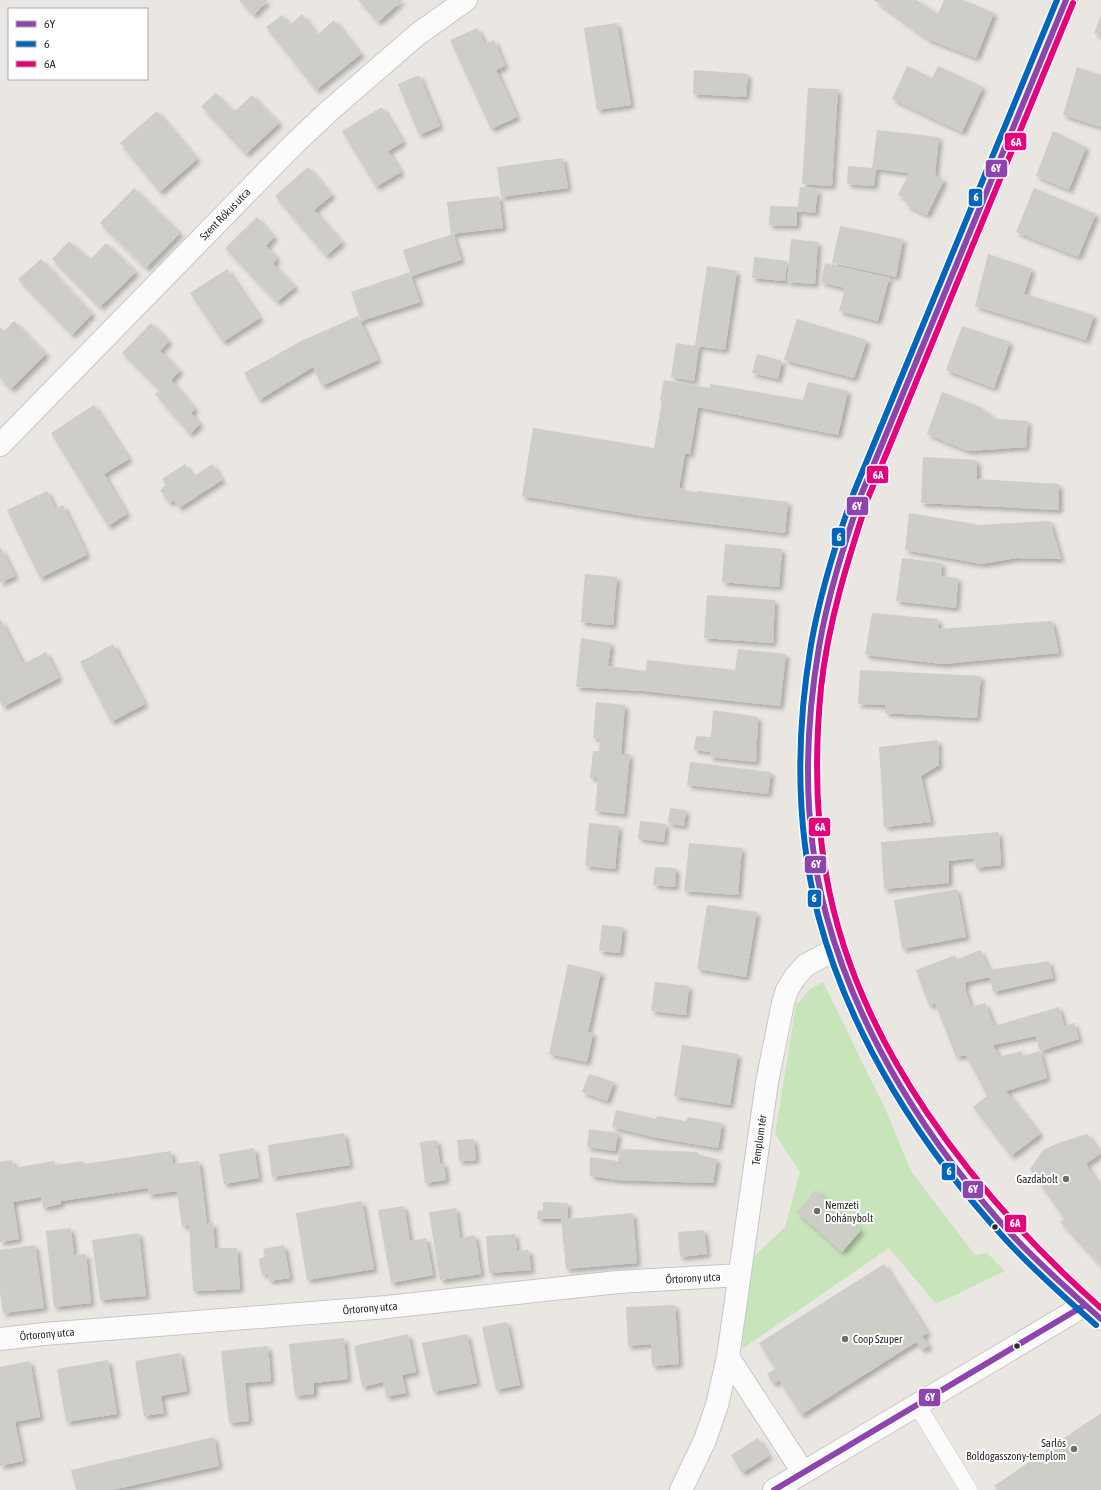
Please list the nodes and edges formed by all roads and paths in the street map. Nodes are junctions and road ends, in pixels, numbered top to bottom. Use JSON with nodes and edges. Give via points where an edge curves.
{"nodes":[{"id":1,"x":466,"y":0,"type":"edge"},
{"id":2,"x":1066,"y":0,"type":"edge"},
{"id":3,"x":0,"y":445,"type":"edge"},
{"id":4,"x":836,"y":949,"type":"junction"},
{"id":5,"x":740,"y":1275,"type":"junction"},
{"id":6,"x":1097,"y":1315,"type":"edge"},
{"id":7,"x":0,"y":1339,"type":"edge"},
{"id":8,"x":728,"y":1357,"type":"junction"},
{"id":9,"x":917,"y":1405,"type":"junction"},
{"id":10,"x":803,"y":1472,"type":"junction"},
{"id":11,"x":681,"y":1490,"type":"edge"},
{"id":12,"x":774,"y":1490,"type":"edge"},
{"id":13,"x":969,"y":1490,"type":"edge"}],
"edges":[{"from":1,"to":3,"type":"street","name":"Szent Rókus utca","via":[[418,34],[291,147]]},
{"from":2,"to":4,"type":"street","via":[[861,495],[825,613],[818,648],[811,718],[809,789],[816,867]]},
{"from":4,"to":5,"type":"street","name":"Templom tér","via":[[806,965],[787,990],[783,1003],[767,1082]]},
{"from":4,"to":6,"type":"street","via":[[876,1040],[928,1128],[1002,1224]]},
{"from":5,"to":7,"type":"street","name":"Őrtorony utca","via":[[618,1282],[387,1307]]},
{"from":5,"to":8,"type":"street","name":"Templom tér"},
{"from":6,"to":9,"type":"street"},
{"from":8,"to":10,"type":"street"},
{"from":8,"to":11,"type":"street","name":"Templom tér","via":[[717,1405],[705,1440]]},
{"from":9,"to":10,"type":"street"},
{"from":9,"to":13,"type":"lane"},
{"from":10,"to":12,"type":"street"}]}
